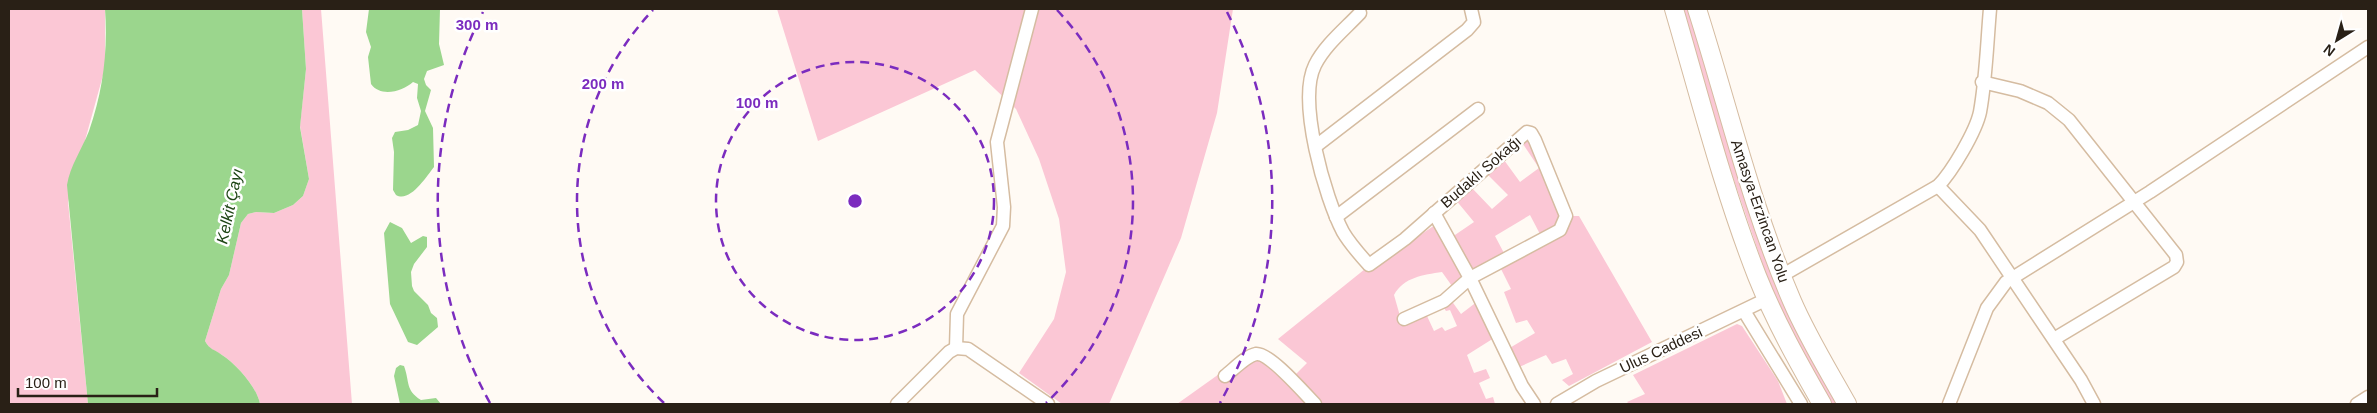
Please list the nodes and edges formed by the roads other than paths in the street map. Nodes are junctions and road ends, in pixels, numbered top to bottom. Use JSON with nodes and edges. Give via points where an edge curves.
{"nodes":[{"id":1,"x":1032,"y":9,"type":"edge"},
{"id":2,"x":1471,"y":9,"type":"edge"},
{"id":3,"x":1674,"y":9,"type":"edge"},
{"id":4,"x":1697,"y":9,"type":"edge"},
{"id":5,"x":1990,"y":9,"type":"edge"},
{"id":6,"x":1360,"y":13,"type":"dead end"},
{"id":7,"x":2368,"y":47,"type":"edge"},
{"id":8,"x":1982,"y":82,"type":"junction"},
{"id":9,"x":1478,"y":109,"type":"dead end"},
{"id":10,"x":1316,"y":146,"type":"junction"},
{"id":11,"x":1938,"y":186,"type":"junction"},
{"id":12,"x":2135,"y":201,"type":"junction"},
{"id":13,"x":1434,"y":213,"type":"junction"},
{"id":14,"x":1336,"y":217,"type":"junction"},
{"id":15,"x":1781,"y":276,"type":"junction"},
{"id":16,"x":1470,"y":278,"type":"junction"},
{"id":17,"x":2013,"y":278,"type":"junction"},
{"id":18,"x":1767,"y":298,"type":"junction"},
{"id":19,"x":1744,"y":311,"type":"junction"},
{"id":20,"x":1404,"y":319,"type":"dead end"},
{"id":21,"x":2054,"y":338,"type":"junction"},
{"id":22,"x":956,"y":348,"type":"junction"},
{"id":23,"x":1224,"y":376,"type":"dead end"},
{"id":24,"x":2368,"y":397,"type":"edge"},
{"id":25,"x":897,"y":404,"type":"edge"},
{"id":26,"x":1048,"y":404,"type":"edge"},
{"id":27,"x":1315,"y":404,"type":"edge"},
{"id":28,"x":1534,"y":404,"type":"edge"},
{"id":29,"x":1556,"y":404,"type":"edge"},
{"id":30,"x":1801,"y":404,"type":"edge"},
{"id":31,"x":1822,"y":404,"type":"edge"},
{"id":32,"x":1847,"y":404,"type":"edge"},
{"id":33,"x":1949,"y":404,"type":"edge"},
{"id":34,"x":2094,"y":404,"type":"edge"},
{"id":35,"x":2357,"y":404,"type":"edge"}],
"edges":[{"from":1,"to":22,"type":"street","via":[[998,142],[1004,207],[1002,226],[957,314]]},
{"from":2,"to":10,"type":"street","via":[[1474,22],[1467,30]]},
{"from":3,"to":18,"type":"highway","name":"Amasya-Erzincan Yolu","via":[[1731,200]]},
{"from":4,"to":15,"type":"highway","name":"Amasya-Erzincan Yolu","via":[[1745,170]]},
{"from":5,"to":8,"type":"street"},
{"from":6,"to":10,"type":"street","name":"Budaklı Sokağı","via":[[1330,44],[1315,65],[1311,77],[1309,108]]},
{"from":7,"to":12,"type":"street"},
{"from":8,"to":11,"type":"street","via":[[1979,114],[1961,154]]},
{"from":8,"to":12,"type":"street","via":[[2020,91],[2048,103],[2070,120]]},
{"from":9,"to":14,"type":"street"},
{"from":10,"to":14,"type":"street","name":"Budaklı Sokağı"},
{"from":11,"to":15,"type":"street"},
{"from":11,"to":17,"type":"street","via":[[1980,230]]},
{"from":12,"to":17,"type":"street"},
{"from":12,"to":21,"type":"street","via":[[2176,255],[2177,262],[2174,267]]},
{"from":13,"to":14,"type":"street","name":"Budaklı Sokağı","via":[[1369,265]]},
{"from":13,"to":16,"type":"street","name":"Budaklı Sokağı"},
{"from":13,"to":16,"type":"street","name":"Budaklı Sokağı","via":[[1527,132],[1531,133],[1564,208],[1564,224],[1550,236]]},
{"from":15,"to":32,"type":"highway","name":"Amasya-Erzincan Yolu"},
{"from":16,"to":20,"type":"street","name":"Budaklı Sokağı","via":[[1444,301]]},
{"from":16,"to":28,"type":"street","name":"Budaklı Sokağı","via":[[1522,386]]},
{"from":17,"to":21,"type":"street"},
{"from":17,"to":33,"type":"street","via":[[2006,282],[1986,308]]},
{"from":18,"to":19,"type":"street","name":"Ulus Caddesi"},
{"from":18,"to":31,"type":"highway","name":"Amasya-Erzincan Yolu"},
{"from":19,"to":29,"type":"street","name":"Ulus Caddesi","via":[[1596,381]]},
{"from":19,"to":30,"type":"street"},
{"from":21,"to":34,"type":"street"},
{"from":22,"to":25,"type":"street"},
{"from":22,"to":26,"type":"street","via":[[968,349]]},
{"from":23,"to":27,"type":"street","via":[[1250,357],[1262,355]]},
{"from":24,"to":35,"type":"street"}]}
